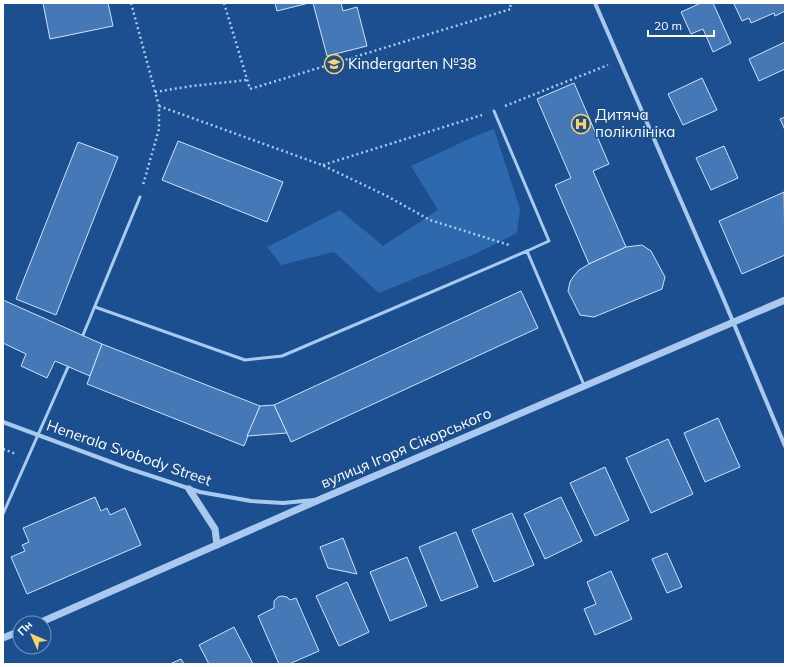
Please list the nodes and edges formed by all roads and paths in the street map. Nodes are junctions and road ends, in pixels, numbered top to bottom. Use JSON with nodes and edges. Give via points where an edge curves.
{"nodes":[{"id":1,"x":132,"y":3,"type":"edge"},
{"id":2,"x":224,"y":3,"type":"edge"},
{"id":3,"x":510,"y":3,"type":"edge"},
{"id":4,"x":595,"y":3,"type":"edge"},
{"id":5,"x":620,"y":60,"type":"junction"},
{"id":6,"x":247,"y":80,"type":"junction"},
{"id":7,"x":155,"y":92,"type":"junction"},
{"id":8,"x":159,"y":106,"type":"junction"},
{"id":9,"x":494,"y":111,"type":"junction"},
{"id":10,"x":322,"y":165,"type":"junction"},
{"id":11,"x":140,"y":197,"type":"joint"},
{"id":12,"x":528,"y":251,"type":"junction"},
{"id":13,"x":785,"y":300,"type":"edge"},
{"id":14,"x":94,"y":307,"type":"junction"},
{"id":15,"x":733,"y":322,"type":"junction"},
{"id":16,"x":82,"y":335,"type":"dead end"},
{"id":17,"x":68,"y":367,"type":"dead end"},
{"id":18,"x":584,"y":386,"type":"junction"},
{"id":19,"x":3,"y":422,"type":"edge"},
{"id":20,"x":39,"y":435,"type":"junction"},
{"id":21,"x":785,"y":446,"type":"edge"},
{"id":22,"x":188,"y":489,"type":"junction"},
{"id":23,"x":321,"y":499,"type":"junction"},
{"id":24,"x":3,"y":514,"type":"edge"},
{"id":25,"x":217,"y":545,"type":"junction"},
{"id":26,"x":52,"y":617,"type":"edge"}],
"edges":[{"from":1,"to":7,"type":"path"},
{"from":2,"to":6,"type":"path"},
{"from":3,"to":6,"type":"path","via":[[512,9],[250,89]]},
{"from":4,"to":5,"type":"street"},
{"from":5,"to":9,"type":"path"},
{"from":5,"to":15,"type":"street"},
{"from":6,"to":7,"type":"path"},
{"from":7,"to":8,"type":"path"},
{"from":8,"to":10,"type":"path"},
{"from":8,"to":11,"type":"path","via":[[159,129]]},
{"from":9,"to":10,"type":"path"},
{"from":9,"to":12,"type":"lane","via":[[549,241]]},
{"from":10,"to":12,"type":"path","via":[[386,195],[430,220]]},
{"from":11,"to":14,"type":"lane"},
{"from":12,"to":14,"type":"lane","via":[[282,356],[245,360]]},
{"from":12,"to":18,"type":"lane"},
{"from":13,"to":15,"type":"street","name":"вулиця Ігоря Сікорського"},
{"from":14,"to":16,"type":"lane"},
{"from":15,"to":18,"type":"street","name":"вулиця Ігоря Сікорського"},
{"from":15,"to":21,"type":"street"},
{"from":17,"to":20,"type":"lane"},
{"from":18,"to":23,"type":"street","name":"вулиця Ігоря Сікорського"},
{"from":19,"to":20,"type":"street","name":"Henerala Svobody Street"},
{"from":20,"to":22,"type":"street","name":"Henerala Svobody Street"},
{"from":20,"to":24,"type":"lane"},
{"from":22,"to":23,"type":"street","name":"Henerala Svobody Street","via":[[251,501],[283,503]]},
{"from":22,"to":25,"type":"street","via":[[215,529]]},
{"from":23,"to":25,"type":"street","name":"вулиця Ігоря Сікорського"},
{"from":25,"to":26,"type":"street","name":"вулиця Ігоря Сікорського"}]}
